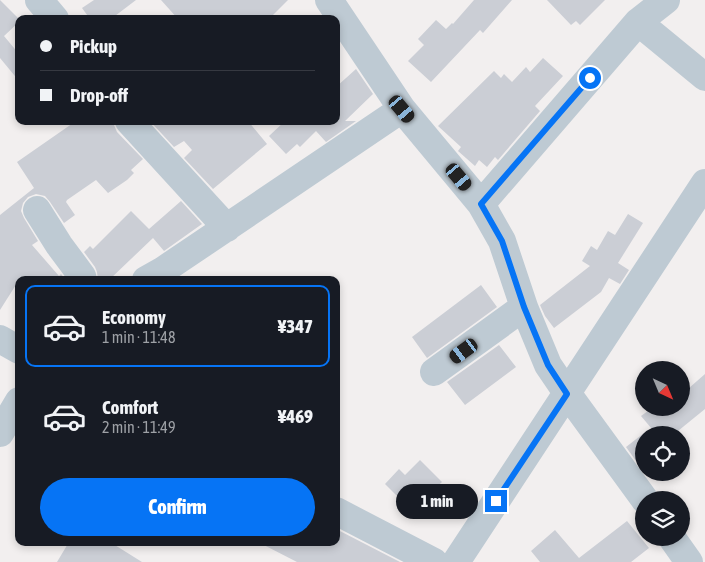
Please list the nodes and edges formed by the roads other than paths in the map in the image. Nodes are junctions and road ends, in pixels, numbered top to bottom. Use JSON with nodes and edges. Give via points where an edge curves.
{"nodes":[{"id":1,"x":39,"y":0,"type":"edge"},
{"id":2,"x":329,"y":0,"type":"edge"},
{"id":3,"x":666,"y":0,"type":"edge"},
{"id":4,"x":52,"y":15,"type":"edge"},
{"id":5,"x":339,"y":15,"type":"edge"},
{"id":6,"x":340,"y":16,"type":"edge"},
{"id":7,"x":638,"y":22,"type":"junction"},
{"id":8,"x":705,"y":77,"type":"edge"},
{"id":9,"x":402,"y":109,"type":"junction"},
{"id":10,"x":133,"y":125,"type":"edge"},
{"id":11,"x":705,"y":183,"type":"edge"},
{"id":12,"x":481,"y":204,"type":"junction"},
{"id":13,"x":37,"y":210,"type":"dead end"},
{"id":14,"x":226,"y":228,"type":"junction"},
{"id":15,"x":82,"y":276,"type":"edge"},
{"id":16,"x":160,"y":276,"type":"edge"},
{"id":17,"x":524,"y":307,"type":"junction"},
{"id":18,"x":0,"y":339,"type":"edge"},
{"id":19,"x":15,"y":348,"type":"edge"},
{"id":20,"x":434,"y":372,"type":"dead end"},
{"id":21,"x":567,"y":394,"type":"junction"},
{"id":22,"x":15,"y":409,"type":"edge"},
{"id":23,"x":0,"y":433,"type":"edge"},
{"id":24,"x":638,"y":491,"type":"edge"},
{"id":25,"x":340,"y":513,"type":"edge"},
{"id":26,"x":678,"y":546,"type":"edge"},
{"id":27,"x":434,"y":562,"type":"edge"},
{"id":28,"x":456,"y":562,"type":"edge"},
{"id":29,"x":689,"y":562,"type":"edge"}],
"edges":[{"from":1,"to":4,"type":"street"},
{"from":2,"to":5,"type":"street"},
{"from":3,"to":7,"type":"street"},
{"from":6,"to":9,"type":"street"},
{"from":7,"to":8,"type":"street"},
{"from":7,"to":12,"type":"street"},
{"from":9,"to":12,"type":"street"},
{"from":9,"to":14,"type":"street"},
{"from":10,"to":14,"type":"street"},
{"from":11,"to":21,"type":"street"},
{"from":12,"to":17,"type":"street","via":[[502,241]]},
{"from":13,"to":15,"type":"street"},
{"from":14,"to":16,"type":"street"},
{"from":17,"to":20,"type":"street"},
{"from":17,"to":21,"type":"street","via":[[548,365]]},
{"from":18,"to":19,"type":"street"},
{"from":21,"to":24,"type":"street"},
{"from":21,"to":28,"type":"street"},
{"from":22,"to":23,"type":"street"},
{"from":25,"to":27,"type":"street"},
{"from":26,"to":29,"type":"street"}]}
